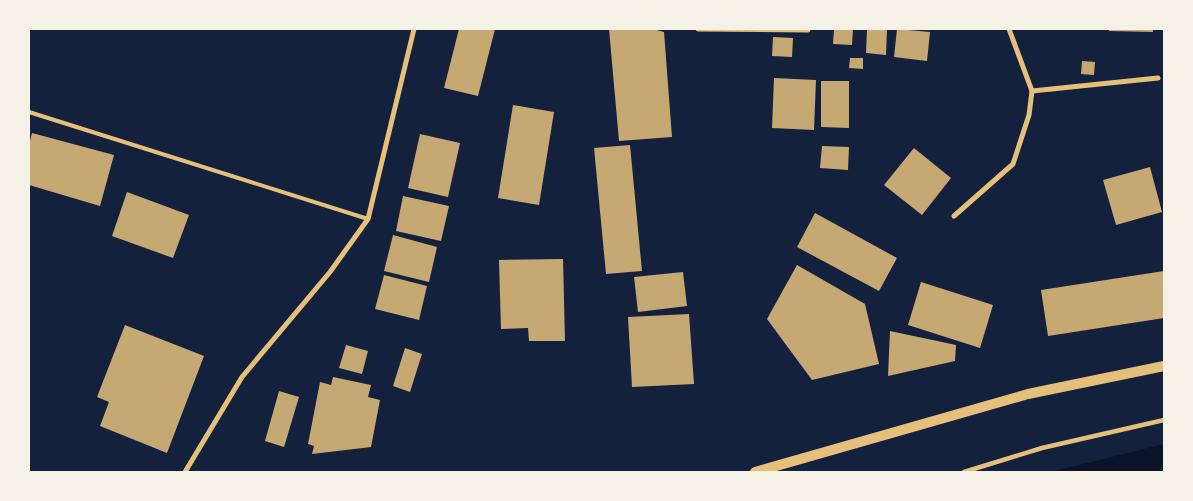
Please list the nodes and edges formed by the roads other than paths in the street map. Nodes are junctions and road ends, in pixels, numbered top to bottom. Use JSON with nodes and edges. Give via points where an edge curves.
{"nodes":[{"id":1,"x":414,"y":29,"type":"edge"},
{"id":2,"x":698,"y":29,"type":"edge"},
{"id":3,"x":1009,"y":29,"type":"edge"},
{"id":4,"x":808,"y":30,"type":"dead end"},
{"id":5,"x":1158,"y":78,"type":"dead end"},
{"id":6,"x":1032,"y":91,"type":"junction"},
{"id":7,"x":29,"y":112,"type":"edge"},
{"id":8,"x":954,"y":216,"type":"dead end"},
{"id":9,"x":368,"y":219,"type":"junction"},
{"id":10,"x":1164,"y":366,"type":"edge"},
{"id":11,"x":1164,"y":420,"type":"edge"},
{"id":12,"x":185,"y":472,"type":"edge"},
{"id":13,"x":755,"y":472,"type":"edge"},
{"id":14,"x":964,"y":472,"type":"edge"}],
"edges":[{"from":1,"to":9,"type":"street"},
{"from":2,"to":4,"type":"street"},
{"from":3,"to":6,"type":"street"},
{"from":5,"to":6,"type":"street"},
{"from":6,"to":8,"type":"street","via":[[1029,115],[1013,164]]},
{"from":7,"to":9,"type":"lane"},
{"from":9,"to":12,"type":"street","via":[[330,272],[242,378]]},
{"from":10,"to":13,"type":"main road","via":[[1028,394]]},
{"from":11,"to":14,"type":"street","via":[[1042,448]]}]}
